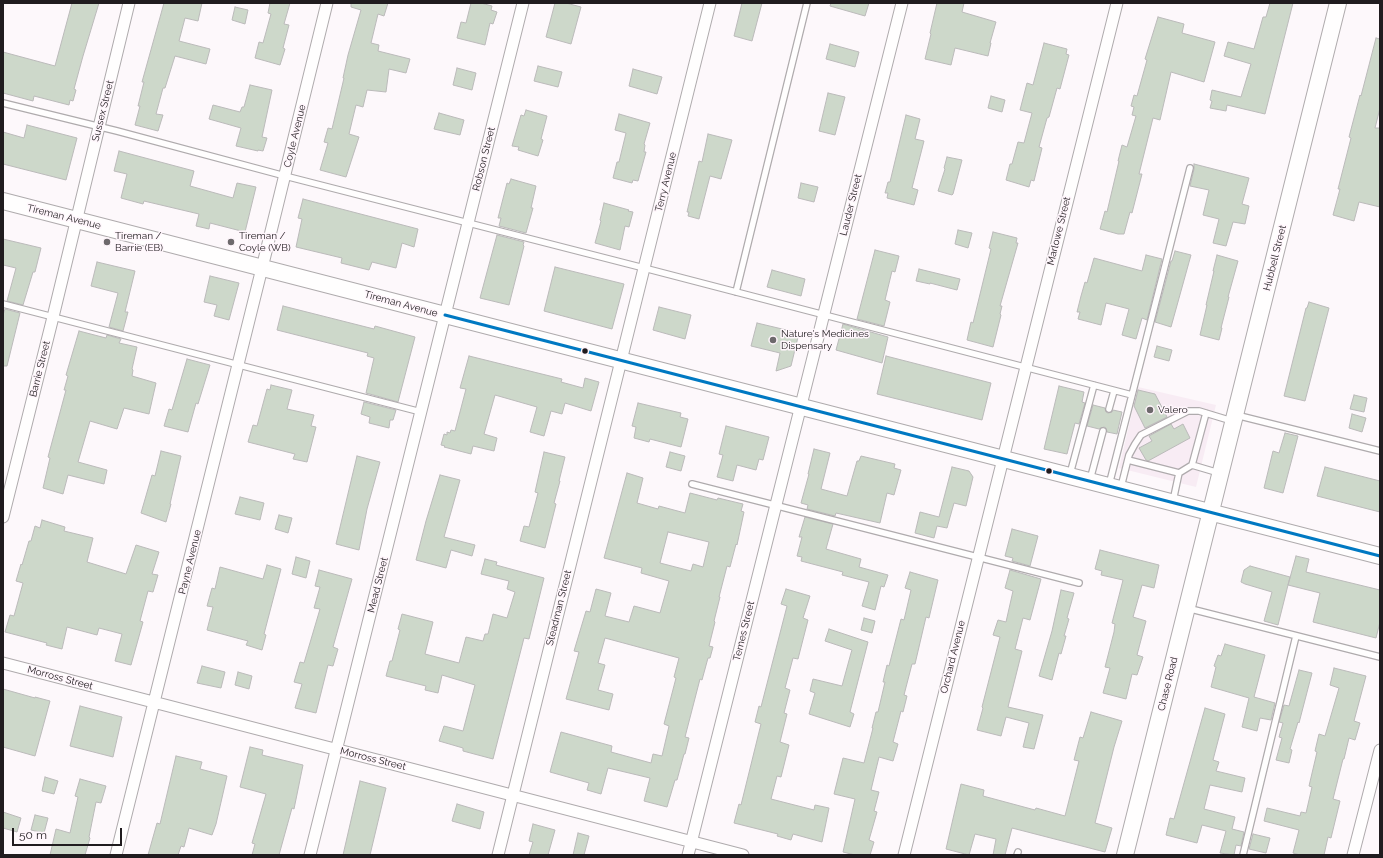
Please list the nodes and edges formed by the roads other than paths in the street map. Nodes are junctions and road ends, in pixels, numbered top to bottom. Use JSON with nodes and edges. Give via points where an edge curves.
{"nodes":[{"id":1,"x":129,"y":3,"type":"edge"},
{"id":2,"x":327,"y":3,"type":"edge"},
{"id":3,"x":523,"y":3,"type":"edge"},
{"id":4,"x":710,"y":3,"type":"edge"},
{"id":5,"x":807,"y":3,"type":"edge"},
{"id":6,"x":902,"y":3,"type":"edge"},
{"id":7,"x":1117,"y":3,"type":"edge"},
{"id":8,"x":1338,"y":3,"type":"edge"},
{"id":9,"x":3,"y":103,"type":"edge"},
{"id":10,"x":99,"y":127,"type":"junction"},
{"id":11,"x":1190,"y":168,"type":"dead end"},
{"id":12,"x":285,"y":176,"type":"junction"},
{"id":13,"x":3,"y":201,"type":"edge"},
{"id":14,"x":77,"y":220,"type":"junction"},
{"id":15,"x":468,"y":223,"type":"junction"},
{"id":16,"x":262,"y":268,"type":"junction"},
{"id":17,"x":644,"y":268,"type":"junction"},
{"id":18,"x":736,"y":292,"type":"junction"},
{"id":19,"x":3,"y":304,"type":"edge"},
{"id":20,"x":445,"y":315,"type":"junction"},
{"id":21,"x":824,"y":315,"type":"junction"},
{"id":22,"x":53,"y":317,"type":"junction"},
{"id":23,"x":621,"y":361,"type":"junction"},
{"id":24,"x":238,"y":365,"type":"junction"},
{"id":25,"x":1025,"y":368,"type":"junction"},
{"id":26,"x":1094,"y":386,"type":"junction"},
{"id":27,"x":1114,"y":391,"type":"junction"},
{"id":28,"x":1132,"y":395,"type":"junction"},
{"id":29,"x":800,"y":407,"type":"junction"},
{"id":30,"x":1109,"y":409,"type":"dead end"},
{"id":31,"x":421,"y":412,"type":"junction"},
{"id":32,"x":1206,"y":413,"type":"junction"},
{"id":33,"x":1235,"y":418,"type":"junction"},
{"id":34,"x":1103,"y":430,"type":"dead end"},
{"id":35,"x":1380,"y":451,"type":"edge"},
{"id":36,"x":1002,"y":460,"type":"junction"},
{"id":37,"x":1128,"y":460,"type":"junction"},
{"id":38,"x":1192,"y":466,"type":"junction"},
{"id":39,"x":1179,"y":474,"type":"junction"},
{"id":40,"x":1221,"y":474,"type":"junction"},
{"id":41,"x":1070,"y":477,"type":"junction"},
{"id":42,"x":1089,"y":482,"type":"junction"},
{"id":43,"x":692,"y":484,"type":"dead end"},
{"id":44,"x":1114,"y":488,"type":"junction"},
{"id":45,"x":1172,"y":503,"type":"junction"},
{"id":46,"x":776,"y":505,"type":"junction"},
{"id":47,"x":1211,"y":513,"type":"junction"},
{"id":48,"x":3,"y":517,"type":"edge"},
{"id":49,"x":1380,"y":556,"type":"edge"},
{"id":50,"x":978,"y":557,"type":"junction"},
{"id":51,"x":1079,"y":583,"type":"dead end"},
{"id":52,"x":1187,"y":608,"type":"junction"},
{"id":53,"x":1296,"y":636,"type":"junction"},
{"id":54,"x":1380,"y":657,"type":"edge"},
{"id":55,"x":3,"y":663,"type":"edge"},
{"id":56,"x":154,"y":703,"type":"junction"},
{"id":57,"x":337,"y":750,"type":"junction"},
{"id":58,"x":1380,"y":750,"type":"edge"},
{"id":59,"x":513,"y":795,"type":"junction"},
{"id":60,"x":692,"y":842,"type":"junction"},
{"id":61,"x":116,"y":855,"type":"edge"},
{"id":62,"x":310,"y":855,"type":"edge"},
{"id":63,"x":498,"y":855,"type":"edge"},
{"id":64,"x":688,"y":855,"type":"edge"},
{"id":65,"x":744,"y":855,"type":"edge"},
{"id":66,"x":904,"y":855,"type":"edge"},
{"id":67,"x":1125,"y":855,"type":"edge"},
{"id":68,"x":1243,"y":855,"type":"edge"},
{"id":69,"x":1354,"y":855,"type":"edge"}],
"edges":[{"from":1,"to":10,"type":"street","name":"Sussex Street"},
{"from":2,"to":12,"type":"street","name":"Coyle Avenue"},
{"from":3,"to":15,"type":"street","name":"Robson Street"},
{"from":4,"to":17,"type":"street","name":"Terry Avenue"},
{"from":5,"to":18,"type":"lane"},
{"from":6,"to":21,"type":"street","name":"Lauder Street"},
{"from":7,"to":25,"type":"street","name":"Marlowe Street"},
{"from":8,"to":33,"type":"street","name":"Hubbell Street"},
{"from":9,"to":10,"type":"lane"},
{"from":10,"to":12,"type":"lane"},
{"from":10,"to":14,"type":"street","name":"Sussex Street"},
{"from":11,"to":28,"type":"lane"},
{"from":12,"to":15,"type":"lane"},
{"from":12,"to":16,"type":"street","name":"Coyle Avenue"},
{"from":13,"to":14,"type":"street","name":"Tireman Avenue"},
{"from":14,"to":16,"type":"street","name":"Tireman Avenue"},
{"from":14,"to":22,"type":"street","name":"Barrie Street"},
{"from":15,"to":17,"type":"lane"},
{"from":15,"to":20,"type":"street","name":"Robson Street"},
{"from":16,"to":20,"type":"street","name":"Tireman Avenue"},
{"from":16,"to":24,"type":"street","name":"Payne Avenue"},
{"from":17,"to":18,"type":"lane"},
{"from":17,"to":23,"type":"street","name":"Terry Avenue"},
{"from":18,"to":21,"type":"lane"},
{"from":19,"to":22,"type":"lane"},
{"from":20,"to":23,"type":"street","name":"Tireman Avenue"},
{"from":20,"to":31,"type":"street","name":"Mead Street"},
{"from":21,"to":25,"type":"lane"},
{"from":21,"to":29,"type":"street","name":"Lauder Street"},
{"from":22,"to":24,"type":"lane"},
{"from":22,"to":48,"type":"street","name":"Barrie Street"},
{"from":23,"to":29,"type":"street","name":"Tireman Avenue"},
{"from":23,"to":59,"type":"street","name":"Steadman Street"},
{"from":24,"to":31,"type":"lane"},
{"from":24,"to":56,"type":"street","name":"Payne Avenue"},
{"from":25,"to":26,"type":"lane"},
{"from":25,"to":36,"type":"street","name":"Marlowe Street"},
{"from":26,"to":27,"type":"lane"},
{"from":26,"to":41,"type":"lane"},
{"from":27,"to":28,"type":"lane"},
{"from":27,"to":30,"type":"lane"},
{"from":28,"to":44,"type":"lane"},
{"from":29,"to":36,"type":"street","name":"Tireman Avenue"},
{"from":29,"to":46,"type":"street","name":"Ternes Street"},
{"from":31,"to":57,"type":"street","name":"Mead Street"},
{"from":32,"to":33,"type":"lane"},
{"from":32,"to":37,"type":"lane","via":[[1199,410],[1188,411],[1141,435]]},
{"from":32,"to":38,"type":"lane"},
{"from":33,"to":35,"type":"lane"},
{"from":33,"to":40,"type":"street","name":"Hubbell Street"},
{"from":34,"to":42,"type":"lane"},
{"from":36,"to":41,"type":"street","name":"Tireman Avenue"},
{"from":36,"to":50,"type":"street","name":"Orchard Avenue"},
{"from":37,"to":39,"type":"lane"},
{"from":37,"to":44,"type":"lane"},
{"from":38,"to":39,"type":"lane"},
{"from":38,"to":40,"type":"lane"},
{"from":39,"to":45,"type":"lane"},
{"from":40,"to":47,"type":"street","name":"Hubbell Street"},
{"from":41,"to":42,"type":"street","name":"Tireman Avenue"},
{"from":42,"to":44,"type":"street","name":"Tireman Avenue"},
{"from":43,"to":46,"type":"lane"},
{"from":44,"to":45,"type":"street","name":"Tireman Avenue"},
{"from":45,"to":47,"type":"street","name":"Tireman Avenue"},
{"from":46,"to":50,"type":"lane"},
{"from":46,"to":60,"type":"street","name":"Ternes Street"},
{"from":47,"to":49,"type":"street","name":"Tireman Avenue"},
{"from":47,"to":52,"type":"street","name":"Chase Road"},
{"from":50,"to":51,"type":"lane"},
{"from":50,"to":66,"type":"street","name":"Orchard Avenue"},
{"from":52,"to":53,"type":"lane"},
{"from":52,"to":67,"type":"street","name":"Chase Road"},
{"from":53,"to":54,"type":"lane"},
{"from":53,"to":68,"type":"lane"},
{"from":55,"to":56,"type":"street","name":"Morross Street"},
{"from":56,"to":57,"type":"street","name":"Morross Street"},
{"from":56,"to":61,"type":"street","name":"Payne Avenue"},
{"from":57,"to":59,"type":"street","name":"Morross Street"},
{"from":57,"to":62,"type":"street","name":"Mead Street"},
{"from":58,"to":69,"type":"street"},
{"from":59,"to":60,"type":"street","name":"Morross Street"},
{"from":59,"to":63,"type":"street","name":"Steadman Street"},
{"from":60,"to":64,"type":"street","name":"Ternes Street"},
{"from":60,"to":65,"type":"street","name":"Morross Street"}]}
